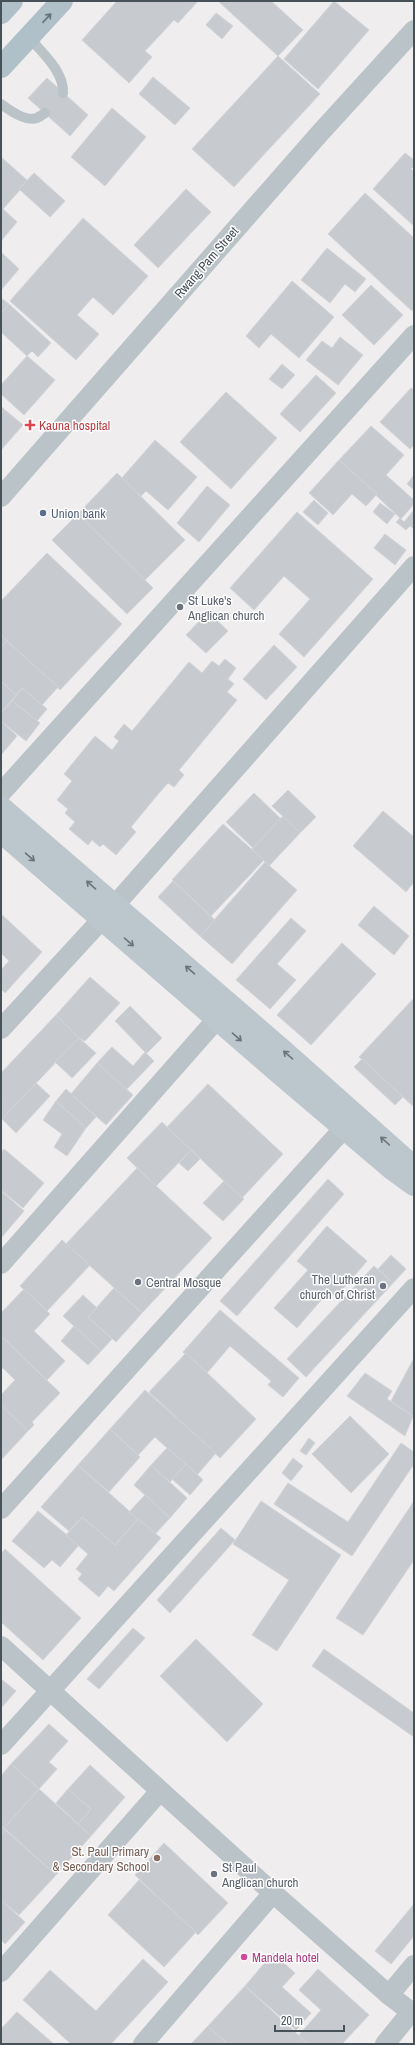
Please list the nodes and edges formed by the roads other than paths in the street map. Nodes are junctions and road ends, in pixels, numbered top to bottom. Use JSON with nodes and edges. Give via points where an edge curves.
{"nodes":[{"id":1,"x":12,"y":1,"type":"edge"},
{"id":2,"x":62,"y":1,"type":"edge"},
{"id":3,"x":1,"y":13,"type":"edge"},
{"id":4,"x":414,"y":30,"type":"edge"},
{"id":5,"x":29,"y":37,"type":"junction"},
{"id":6,"x":1,"y":67,"type":"edge"},
{"id":7,"x":63,"y":93,"type":"dead end"},
{"id":8,"x":1,"y":104,"type":"edge"},
{"id":9,"x":45,"y":113,"type":"dead end"},
{"id":10,"x":414,"y":335,"type":"edge"},
{"id":11,"x":1,"y":497,"type":"edge"},
{"id":12,"x":414,"y":566,"type":"edge"},
{"id":13,"x":1,"y":793,"type":"edge"},
{"id":14,"x":1,"y":806,"type":"edge"},
{"id":15,"x":1,"y":832,"type":"edge"},
{"id":16,"x":108,"y":912,"type":"junction"},
{"id":17,"x":217,"y":1019,"type":"junction"},
{"id":18,"x":1,"y":1029,"type":"edge"},
{"id":19,"x":344,"y":1128,"type":"junction"},
{"id":20,"x":414,"y":1167,"type":"edge"},
{"id":21,"x":414,"y":1185,"type":"edge"},
{"id":22,"x":1,"y":1264,"type":"edge"},
{"id":23,"x":414,"y":1288,"type":"edge"},
{"id":24,"x":1,"y":1509,"type":"edge"},
{"id":25,"x":1,"y":1646,"type":"edge"},
{"id":26,"x":51,"y":1691,"type":"junction"},
{"id":27,"x":1,"y":1745,"type":"edge"},
{"id":28,"x":160,"y":1791,"type":"junction"},
{"id":29,"x":273,"y":1893,"type":"junction"},
{"id":30,"x":414,"y":1965,"type":"edge"},
{"id":31,"x":1,"y":1972,"type":"edge"},
{"id":32,"x":389,"y":1995,"type":"junction"},
{"id":33,"x":413,"y":2013,"type":"edge"},
{"id":34,"x":143,"y":2044,"type":"edge"},
{"id":35,"x":385,"y":2044,"type":"edge"}],
"edges":[{"from":1,"to":3,"type":"main road"},
{"from":5,"to":2,"type":"main road","one_way":true},
{"from":4,"to":11,"type":"street","name":"Rwang Pam Street","via":[[320,133]]},
{"from":5,"to":6,"type":"main road"},
{"from":5,"to":7,"type":"lane","via":[[57,72],[63,84]]},
{"from":8,"to":9,"type":"lane","via":[[12,112],[30,118],[36,119]]},
{"from":10,"to":13,"type":"street"},
{"from":12,"to":16,"type":"street"},
{"from":16,"to":14,"type":"street","one_way":true},
{"from":15,"to":16,"type":"street","one_way":true},
{"from":16,"to":17,"type":"street","one_way":true},
{"from":16,"to":18,"type":"street"},
{"from":20,"to":16,"type":"street","one_way":true,"via":[[280,1048]]},
{"from":17,"to":19,"type":"street","one_way":true},
{"from":17,"to":22,"type":"street"},
{"from":19,"to":21,"type":"street"},
{"from":19,"to":24,"type":"street"},
{"from":23,"to":26,"type":"street"},
{"from":25,"to":26,"type":"street"},
{"from":26,"to":27,"type":"street"},
{"from":26,"to":28,"type":"street"},
{"from":28,"to":29,"type":"street"},
{"from":28,"to":31,"type":"street"},
{"from":29,"to":32,"type":"street"},
{"from":29,"to":34,"type":"street"},
{"from":30,"to":32,"type":"street"},
{"from":32,"to":33,"type":"street"},
{"from":33,"to":35,"type":"street"}]}
